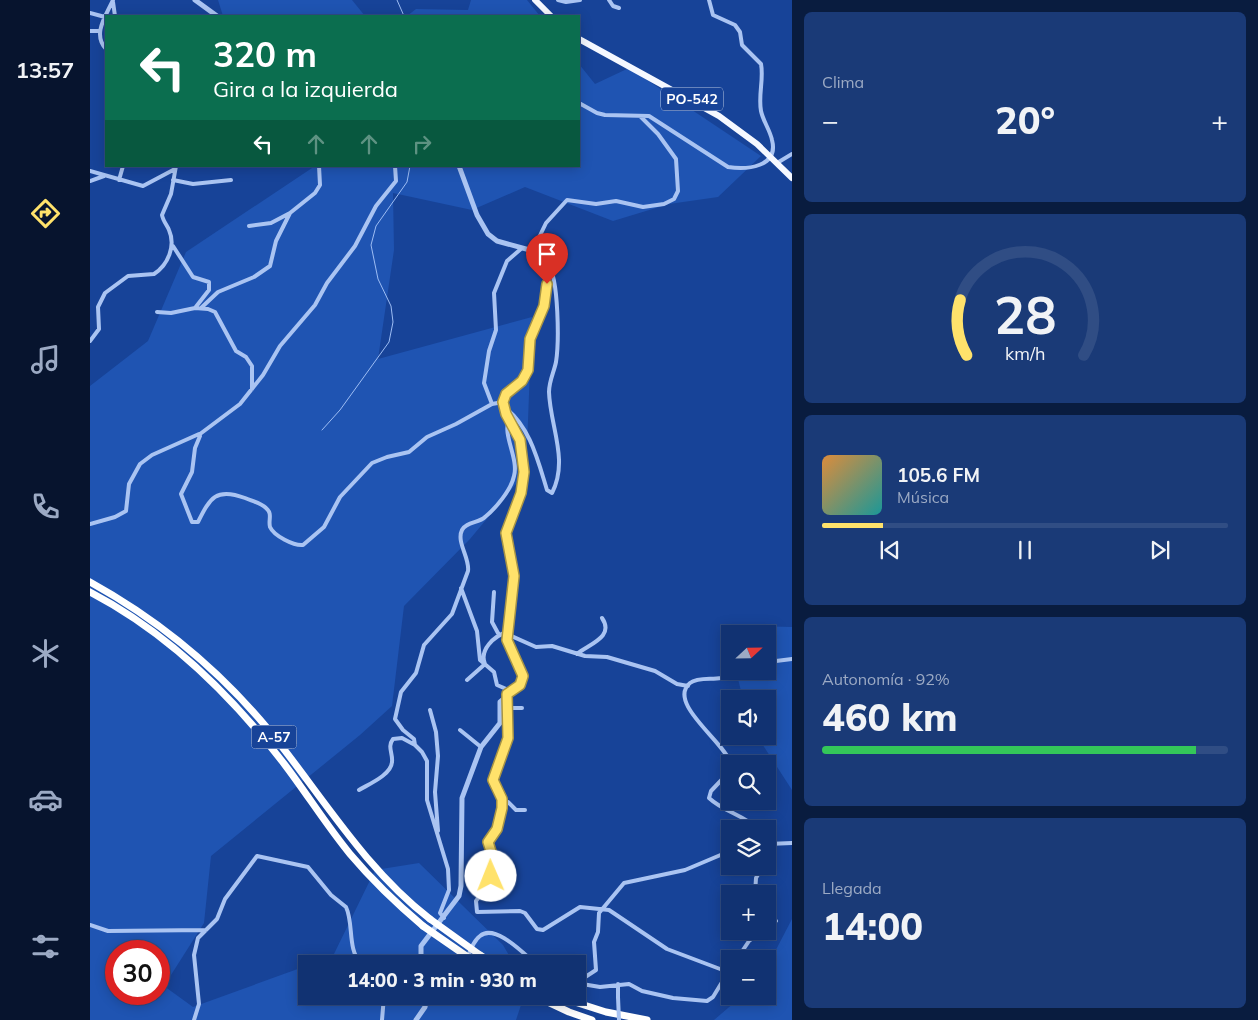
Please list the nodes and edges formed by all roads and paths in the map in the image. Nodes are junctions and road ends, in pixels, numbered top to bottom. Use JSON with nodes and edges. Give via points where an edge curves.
{"nodes":[{"id":1,"x":113,"y":0,"type":"edge"},
{"id":2,"x":195,"y":0,"type":"edge"},
{"id":3,"x":535,"y":0,"type":"edge"},
{"id":4,"x":558,"y":0,"type":"edge"},
{"id":5,"x":580,"y":0,"type":"edge"},
{"id":6,"x":608,"y":0,"type":"edge"},
{"id":7,"x":709,"y":0,"type":"edge"},
{"id":8,"x":619,"y":8,"type":"dead end"},
{"id":9,"x":90,"y":13,"type":"edge"},
{"id":10,"x":106,"y":15,"type":"edge"},
{"id":11,"x":116,"y":15,"type":"edge"},
{"id":12,"x":216,"y":15,"type":"edge"},
{"id":13,"x":550,"y":15,"type":"edge"},
{"id":14,"x":105,"y":17,"type":"joint"},
{"id":15,"x":90,"y":31,"type":"edge"},
{"id":16,"x":99,"y":31,"type":"junction"},
{"id":17,"x":580,"y":40,"type":"edge"},
{"id":18,"x":105,"y":48,"type":"edge"},
{"id":19,"x":580,"y":104,"type":"edge"},
{"id":20,"x":640,"y":116,"type":"junction"},
{"id":21,"x":792,"y":154,"type":"edge"},
{"id":22,"x":770,"y":156,"type":"junction"},
{"id":23,"x":777,"y":163,"type":"junction"},
{"id":24,"x":123,"y":167,"type":"edge"},
{"id":25,"x":319,"y":167,"type":"edge"},
{"id":26,"x":396,"y":167,"type":"edge"},
{"id":27,"x":459,"y":167,"type":"edge"},
{"id":28,"x":176,"y":168,"type":"edge"},
{"id":29,"x":90,"y":171,"type":"edge"},
{"id":30,"x":104,"y":176,"type":"junction"},
{"id":31,"x":792,"y":178,"type":"edge"},
{"id":32,"x":119,"y":180,"type":"junction"},
{"id":33,"x":172,"y":180,"type":"junction"},
{"id":34,"x":231,"y":180,"type":"dead end"},
{"id":35,"x":90,"y":181,"type":"edge"},
{"id":36,"x":290,"y":213,"type":"junction"},
{"id":37,"x":249,"y":226,"type":"dead end"},
{"id":38,"x":173,"y":246,"type":"junction"},
{"id":39,"x":522,"y":248,"type":"junction"},
{"id":40,"x":533,"y":250,"type":"junction"},
{"id":41,"x":547,"y":264,"type":"junction"},
{"id":42,"x":195,"y":308,"type":"junction"},
{"id":43,"x":201,"y":308,"type":"junction"},
{"id":44,"x":158,"y":312,"type":"dead end"},
{"id":45,"x":90,"y":340,"type":"edge"},
{"id":46,"x":252,"y":389,"type":"junction"},
{"id":47,"x":492,"y":404,"type":"junction"},
{"id":48,"x":504,"y":405,"type":"junction"},
{"id":49,"x":510,"y":419,"type":"junction"},
{"id":50,"x":200,"y":434,"type":"junction"},
{"id":51,"x":90,"y":524,"type":"edge"},
{"id":52,"x":90,"y":582,"type":"edge"},
{"id":53,"x":461,"y":588,"type":"junction"},
{"id":54,"x":90,"y":592,"type":"edge"},
{"id":55,"x":494,"y":592,"type":"dead end"},
{"id":56,"x":602,"y":618,"type":"dead end"},
{"id":57,"x":507,"y":633,"type":"junction"},
{"id":58,"x":499,"y":635,"type":"junction"},
{"id":59,"x":577,"y":654,"type":"junction"},
{"id":60,"x":792,"y":659,"type":"edge"},
{"id":61,"x":776,"y":661,"type":"edge"},
{"id":62,"x":485,"y":664,"type":"junction"},
{"id":63,"x":721,"y":678,"type":"edge"},
{"id":64,"x":466,"y":680,"type":"dead end"},
{"id":65,"x":688,"y":686,"type":"junction"},
{"id":66,"x":509,"y":693,"type":"junction"},
{"id":67,"x":506,"y":708,"type":"junction"},
{"id":68,"x":522,"y":708,"type":"dead end"},
{"id":69,"x":430,"y":710,"type":"dead end"},
{"id":70,"x":460,"y":730,"type":"dead end"},
{"id":71,"x":415,"y":745,"type":"junction"},
{"id":72,"x":481,"y":747,"type":"junction"},
{"id":73,"x":727,"y":755,"type":"edge"},
{"id":74,"x":721,"y":780,"type":"edge"},
{"id":75,"x":359,"y":790,"type":"dead end"},
{"id":76,"x":502,"y":801,"type":"junction"},
{"id":77,"x":721,"y":806,"type":"edge"},
{"id":78,"x":525,"y":810,"type":"dead end"},
{"id":79,"x":727,"y":810,"type":"edge"},
{"id":80,"x":748,"y":820,"type":"edge"},
{"id":81,"x":438,"y":832,"type":"junction"},
{"id":82,"x":792,"y":843,"type":"edge"},
{"id":83,"x":776,"y":844,"type":"edge"},
{"id":84,"x":721,"y":855,"type":"edge"},
{"id":85,"x":602,"y":909,"type":"junction"},
{"id":86,"x":444,"y":918,"type":"junction"},
{"id":87,"x":90,"y":925,"type":"edge"},
{"id":88,"x":206,"y":930,"type":"junction"},
{"id":89,"x":356,"y":955,"type":"edge"},
{"id":90,"x":420,"y":955,"type":"edge"},
{"id":91,"x":465,"y":955,"type":"edge"},
{"id":92,"x":470,"y":955,"type":"edge"},
{"id":93,"x":480,"y":955,"type":"edge"},
{"id":94,"x":526,"y":955,"type":"edge"},
{"id":95,"x":721,"y":967,"type":"edge"},
{"id":96,"x":586,"y":976,"type":"edge"},
{"id":97,"x":618,"y":984,"type":"junction"},
{"id":98,"x":721,"y":984,"type":"edge"},
{"id":99,"x":586,"y":985,"type":"edge"},
{"id":100,"x":383,"y":1005,"type":"edge"},
{"id":101,"x":425,"y":1005,"type":"edge"},
{"id":102,"x":556,"y":1005,"type":"edge"},
{"id":103,"x":579,"y":1005,"type":"edge"},
{"id":104,"x":194,"y":1020,"type":"edge"},
{"id":105,"x":382,"y":1020,"type":"edge"},
{"id":106,"x":416,"y":1020,"type":"edge"},
{"id":107,"x":592,"y":1020,"type":"edge"},
{"id":108,"x":619,"y":1020,"type":"edge"},
{"id":109,"x":647,"y":1020,"type":"edge"}],
"edges":[{"from":1,"to":10,"type":"street"},
{"from":1,"to":11,"type":"street"},
{"from":2,"to":12,"type":"street"},
{"from":3,"to":13,"type":"main road"},
{"from":4,"to":5,"type":"street"},
{"from":6,"to":8,"type":"street"},
{"from":7,"to":22,"type":"street","via":[[713,15],[734,25],[740,32],[742,45],[761,64],[760,102],[773,142]]},
{"from":9,"to":14,"type":"street"},
{"from":14,"to":16,"type":"street"},
{"from":15,"to":16,"type":"street"},
{"from":16,"to":18,"type":"street"},
{"from":17,"to":22,"type":"main road","number":"PO-542","via":[[719,116]]},
{"from":19,"to":20,"type":"street","via":[[597,113]]},
{"from":20,"to":22,"type":"street","via":[[649,116],[728,167],[760,166]]},
{"from":20,"to":40,"type":"street","via":[[674,155],[678,168],[677,196],[664,204],[643,207],[616,202],[596,204],[567,200],[546,223]]},
{"from":21,"to":23,"type":"street"},
{"from":22,"to":23,"type":"main road","number":"PO-542"},
{"from":23,"to":31,"type":"main road","number":"PO-542"},
{"from":24,"to":32,"type":"street"},
{"from":25,"to":36,"type":"street","via":[[318,189]]},
{"from":26,"to":46,"type":"street","via":[[396,181],[370,215],[355,246]]},
{"from":27,"to":39,"type":"street","via":[[477,215],[488,234],[497,241]]},
{"from":28,"to":32,"type":"street","via":[[143,186]]},
{"from":28,"to":33,"type":"street"},
{"from":29,"to":30,"type":"street"},
{"from":30,"to":32,"type":"street"},
{"from":30,"to":35,"type":"street"},
{"from":33,"to":34,"type":"street","via":[[193,184]]},
{"from":33,"to":38,"type":"street","via":[[162,218]]},
{"from":36,"to":37,"type":"street","via":[[271,223]]},
{"from":36,"to":43,"type":"street","via":[[276,241],[270,266],[254,277],[218,292]]},
{"from":38,"to":42,"type":"street","via":[[192,277],[208,280],[210,284]]},
{"from":38,"to":45,"type":"street","via":[[157,272],[128,276],[105,293],[98,307],[99,329]]},
{"from":39,"to":40,"type":"street"},
{"from":39,"to":47,"type":"street","via":[[507,260],[494,293],[496,330],[484,383]]},
{"from":40,"to":41,"type":"street"},
{"from":41,"to":48,"type":"street","via":[[546,298],[532,334],[528,370],[522,381],[506,394]]},
{"from":41,"to":48,"type":"street","via":[[555,282],[557,308],[556,360],[549,390],[559,469],[552,493],[547,490],[534,446]]},
{"from":42,"to":43,"type":"street"},
{"from":42,"to":44,"type":"street"},
{"from":43,"to":46,"type":"street","via":[[215,312],[236,351],[249,361],[253,371]]},
{"from":46,"to":50,"type":"street","via":[[233,411]]},
{"from":47,"to":48,"type":"street"},
{"from":47,"to":50,"type":"street","via":[[427,437],[414,450],[387,457],[367,467],[340,497],[324,527],[300,546],[272,530],[270,512],[266,508],[226,493],[212,498],[198,522],[192,522],[181,494],[192,472]]},
{"from":48,"to":49,"type":"street"},
{"from":49,"to":53,"type":"street","via":[[507,431],[514,478],[498,504],[484,518],[464,527],[461,532],[469,565]]},
{"from":49,"to":57,"type":"street","via":[[520,440],[524,472],[521,493],[506,533],[514,576]]},
{"from":50,"to":51,"type":"street","via":[[144,460],[130,479],[126,511]]},
{"from":52,"to":93,"type":"highway","number":"A-57","bridge":true,"via":[[157,625],[231,688],[284,750],[359,850],[395,889],[430,920]]},
{"from":53,"to":62,"type":"street","via":[[477,631],[478,656]]},
{"from":53,"to":71,"type":"street","via":[[452,614],[424,645],[416,673],[401,692],[395,719],[414,739]]},
{"from":54,"to":91,"type":"highway","number":"A-57","bridge":true,"via":[[163,641],[227,697],[285,766],[362,868],[424,926]]},
{"from":55,"to":58,"type":"street","via":[[492,622]]},
{"from":56,"to":59,"type":"street","via":[[606,631],[603,638]]},
{"from":57,"to":58,"type":"street"},
{"from":57,"to":59,"type":"street","via":[[534,646],[552,646]]},
{"from":57,"to":66,"type":"street","via":[[508,644],[523,676],[520,685]]},
{"from":58,"to":62,"type":"street","via":[[489,644],[483,659]]},
{"from":59,"to":65,"type":"street","via":[[607,657],[655,671],[677,684]]},
{"from":60,"to":61,"type":"street"},
{"from":62,"to":64,"type":"street"},
{"from":62,"to":66,"type":"street","via":[[494,672],[497,685]]},
{"from":63,"to":65,"type":"street","via":[[694,682]]},
{"from":65,"to":73,"type":"street","via":[[687,708]]},
{"from":66,"to":67,"type":"street"},
{"from":66,"to":72,"type":"street","via":[[500,702],[498,727]]},
{"from":67,"to":68,"type":"street"},
{"from":67,"to":76,"type":"street","via":[[508,738],[493,780]]},
{"from":69,"to":81,"type":"street","via":[[438,756],[435,792]]},
{"from":70,"to":72,"type":"street"},
{"from":71,"to":75,"type":"street","via":[[402,738],[393,739],[389,746],[392,763],[388,771]]},
{"from":71,"to":81,"type":"street","via":[[427,761],[427,800]]},
{"from":72,"to":86,"type":"street","via":[[462,798],[459,896]]},
{"from":74,"to":77,"type":"street","via":[[709,798]]},
{"from":76,"to":78,"type":"street","via":[[516,810]]},
{"from":76,"to":85,"type":"street","via":[[497,829],[488,842],[494,866],[487,886],[476,901],[477,912],[520,911],[537,929],[543,930],[580,908]]},
{"from":79,"to":80,"type":"street"},
{"from":81,"to":86,"type":"street","via":[[448,868],[449,890],[440,913]]},
{"from":82,"to":83,"type":"street"},
{"from":84,"to":85,"type":"street","via":[[685,870],[624,883]]},
{"from":85,"to":95,"type":"street","via":[[614,913],[667,949]]},
{"from":85,"to":96,"type":"street","via":[[594,942],[596,970]]},
{"from":86,"to":90,"type":"street","via":[[427,935]]},
{"from":87,"to":88,"type":"street","via":[[108,931]]},
{"from":88,"to":89,"type":"street","via":[[217,919],[225,899],[257,856],[308,867],[331,895],[346,907]]},
{"from":88,"to":104,"type":"street","via":[[198,938],[194,955],[200,1004]]},
{"from":92,"to":94,"type":"street","via":[[479,936],[492,932]]},
{"from":97,"to":98,"type":"street","via":[[629,984],[642,991],[673,998],[707,1001]]},
{"from":97,"to":99,"type":"street","via":[[600,987]]},
{"from":97,"to":108,"type":"street","bridge":true},
{"from":100,"to":105,"type":"street"},
{"from":101,"to":106,"type":"street"},
{"from":102,"to":107,"type":"highway"},
{"from":103,"to":109,"type":"highway"}]}
